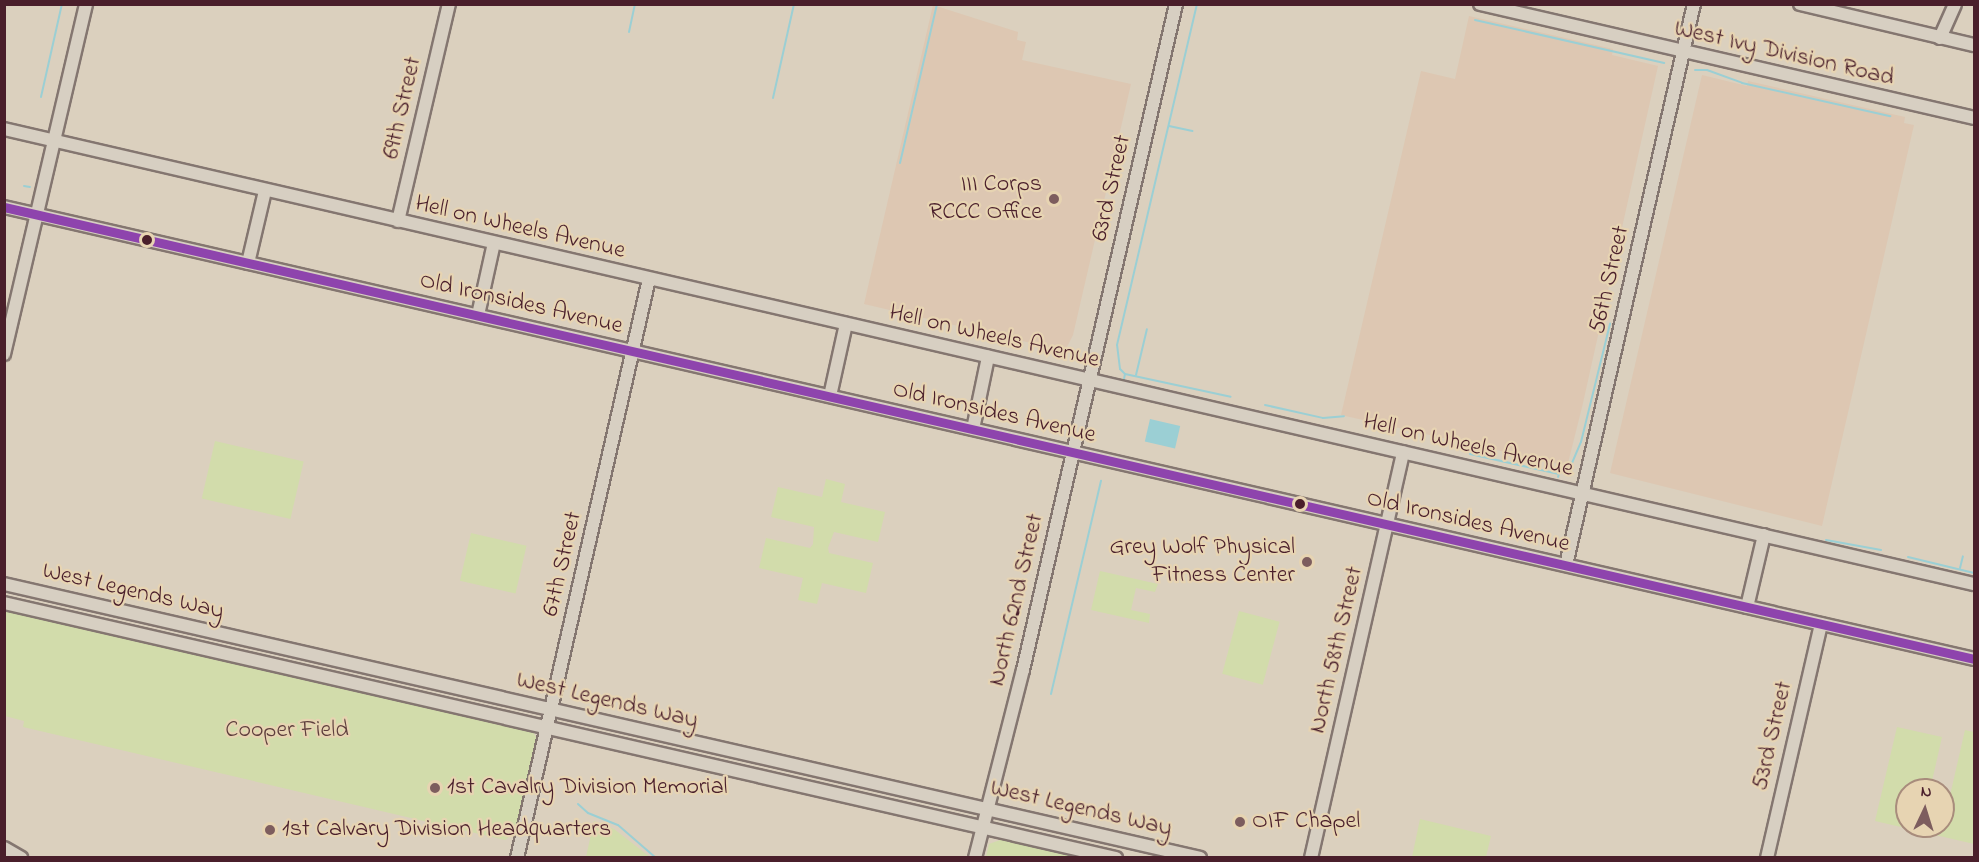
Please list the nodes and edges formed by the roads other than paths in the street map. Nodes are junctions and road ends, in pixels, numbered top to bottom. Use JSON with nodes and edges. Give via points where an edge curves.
{"nodes":[{"id":1,"x":86,"y":4,"type":"edge"},
{"id":2,"x":448,"y":4,"type":"edge"},
{"id":3,"x":1176,"y":4,"type":"edge"},
{"id":4,"x":1480,"y":4,"type":"edge"},
{"id":5,"x":1695,"y":4,"type":"edge"},
{"id":6,"x":1800,"y":4,"type":"edge"},
{"id":7,"x":1955,"y":4,"type":"edge"},
{"id":8,"x":1940,"y":38,"type":"junction"},
{"id":9,"x":1974,"y":45,"type":"edge"},
{"id":10,"x":1683,"y":53,"type":"junction"},
{"id":11,"x":1974,"y":118,"type":"edge"},
{"id":12,"x":4,"y":129,"type":"edge"},
{"id":13,"x":53,"y":142,"type":"junction"},
{"id":14,"x":265,"y":191,"type":"junction"},
{"id":15,"x":4,"y":207,"type":"edge"},
{"id":16,"x":35,"y":214,"type":"junction"},
{"id":17,"x":398,"y":221,"type":"junction"},
{"id":18,"x":494,"y":243,"type":"junction"},
{"id":19,"x":248,"y":263,"type":"junction"},
{"id":20,"x":649,"y":279,"type":"junction"},
{"id":21,"x":478,"y":315,"type":"junction"},
{"id":22,"x":846,"y":324,"type":"junction"},
{"id":23,"x":632,"y":351,"type":"junction"},
{"id":24,"x":4,"y":354,"type":"edge"},
{"id":25,"x":988,"y":357,"type":"junction"},
{"id":26,"x":1088,"y":380,"type":"junction"},
{"id":27,"x":830,"y":396,"type":"junction"},
{"id":28,"x":973,"y":429,"type":"junction"},
{"id":29,"x":1072,"y":452,"type":"junction"},
{"id":30,"x":1403,"y":452,"type":"junction"},
{"id":31,"x":1582,"y":494,"type":"junction"},
{"id":32,"x":1388,"y":525,"type":"junction"},
{"id":33,"x":1764,"y":535,"type":"junction"},
{"id":34,"x":1566,"y":565,"type":"junction"},
{"id":35,"x":4,"y":584,"type":"edge"},
{"id":36,"x":1974,"y":584,"type":"edge"},
{"id":37,"x":4,"y":603,"type":"edge"},
{"id":38,"x":1747,"y":607,"type":"junction"},
{"id":39,"x":1821,"y":624,"type":"junction"},
{"id":40,"x":1974,"y":658,"type":"edge"},
{"id":41,"x":551,"y":710,"type":"junction"},
{"id":42,"x":547,"y":727,"type":"junction"},
{"id":43,"x":986,"y":810,"type":"junction"},
{"id":44,"x":982,"y":827,"type":"junction"},
{"id":45,"x":4,"y":848,"type":"edge"},
{"id":46,"x":21,"y":858,"type":"edge"},
{"id":47,"x":517,"y":858,"type":"edge"},
{"id":48,"x":975,"y":858,"type":"edge"},
{"id":49,"x":1116,"y":858,"type":"edge"},
{"id":50,"x":1200,"y":858,"type":"edge"},
{"id":51,"x":1311,"y":858,"type":"edge"},
{"id":52,"x":1767,"y":858,"type":"edge"}],
"edges":[{"from":1,"to":13,"type":"street"},
{"from":2,"to":17,"type":"street","name":"69th Street"},
{"from":3,"to":26,"type":"street","name":"63rd Street"},
{"from":4,"to":10,"type":"street","name":"West Ivy Division Road"},
{"from":5,"to":10,"type":"street","name":"56th Street"},
{"from":6,"to":8,"type":"street"},
{"from":7,"to":8,"type":"street"},
{"from":8,"to":9,"type":"street"},
{"from":10,"to":11,"type":"street","name":"West Ivy Division Road"},
{"from":10,"to":31,"type":"street","name":"56th Street"},
{"from":12,"to":13,"type":"street","name":"Hell on Wheels Avenue"},
{"from":13,"to":14,"type":"street","name":"Hell on Wheels Avenue"},
{"from":13,"to":16,"type":"street"},
{"from":14,"to":17,"type":"street","name":"Hell on Wheels Avenue"},
{"from":14,"to":19,"type":"street"},
{"from":15,"to":16,"type":"street","name":"Old Ironsides Avenue"},
{"from":16,"to":19,"type":"street","name":"Old Ironsides Avenue"},
{"from":16,"to":24,"type":"street"},
{"from":17,"to":18,"type":"street","name":"Hell on Wheels Avenue"},
{"from":18,"to":20,"type":"street","name":"Hell on Wheels Avenue"},
{"from":18,"to":21,"type":"street"},
{"from":19,"to":21,"type":"street","name":"Old Ironsides Avenue"},
{"from":20,"to":22,"type":"street","name":"Hell on Wheels Avenue"},
{"from":20,"to":23,"type":"street","name":"67th Street"},
{"from":21,"to":23,"type":"street","name":"Old Ironsides Avenue"},
{"from":22,"to":25,"type":"street","name":"Hell on Wheels Avenue"},
{"from":22,"to":27,"type":"street"},
{"from":23,"to":27,"type":"street","name":"Old Ironsides Avenue"},
{"from":23,"to":41,"type":"street","name":"67th Street"},
{"from":25,"to":26,"type":"street","name":"Hell on Wheels Avenue"},
{"from":25,"to":28,"type":"street"},
{"from":26,"to":29,"type":"street","name":"North 62nd Street"},
{"from":26,"to":30,"type":"street","name":"Hell on Wheels Avenue"},
{"from":27,"to":28,"type":"street","name":"Old Ironsides Avenue"},
{"from":28,"to":29,"type":"street","name":"Old Ironsides Avenue"},
{"from":29,"to":32,"type":"street","name":"Old Ironsides Avenue"},
{"from":29,"to":43,"type":"street","name":"North 62nd Street","via":[[1023,670]]},
{"from":30,"to":31,"type":"street","name":"Hell on Wheels Avenue"},
{"from":30,"to":32,"type":"street","name":"North 58th Street"},
{"from":31,"to":33,"type":"street","name":"Hell on Wheels Avenue"},
{"from":31,"to":34,"type":"street","name":"56th Street"},
{"from":32,"to":34,"type":"street","name":"Old Ironsides Avenue"},
{"from":32,"to":51,"type":"street","name":"North 58th Street"},
{"from":33,"to":36,"type":"street","name":"Hell on Wheels Avenue"},
{"from":33,"to":38,"type":"street"},
{"from":34,"to":38,"type":"street","name":"Old Ironsides Avenue"},
{"from":35,"to":41,"type":"street","name":"West Legends Way"},
{"from":37,"to":42,"type":"street","name":"West Legends Way"},
{"from":38,"to":39,"type":"street","name":"Old Ironsides Avenue"},
{"from":39,"to":40,"type":"street","name":"Old Ironsides Avenue"},
{"from":39,"to":52,"type":"street","name":"53rd Street"},
{"from":41,"to":42,"type":"street","name":"67th Street"},
{"from":41,"to":43,"type":"street","name":"West Legends Way"},
{"from":42,"to":44,"type":"street","name":"West Legends Way"},
{"from":42,"to":47,"type":"street","name":"67th Street"},
{"from":43,"to":44,"type":"street","name":"North 62nd Street"},
{"from":43,"to":50,"type":"street","name":"West Legends Way"},
{"from":44,"to":48,"type":"street","name":"North 62nd Street"},
{"from":44,"to":49,"type":"street","name":"West Legends Way"},
{"from":45,"to":46,"type":"street"}]}
